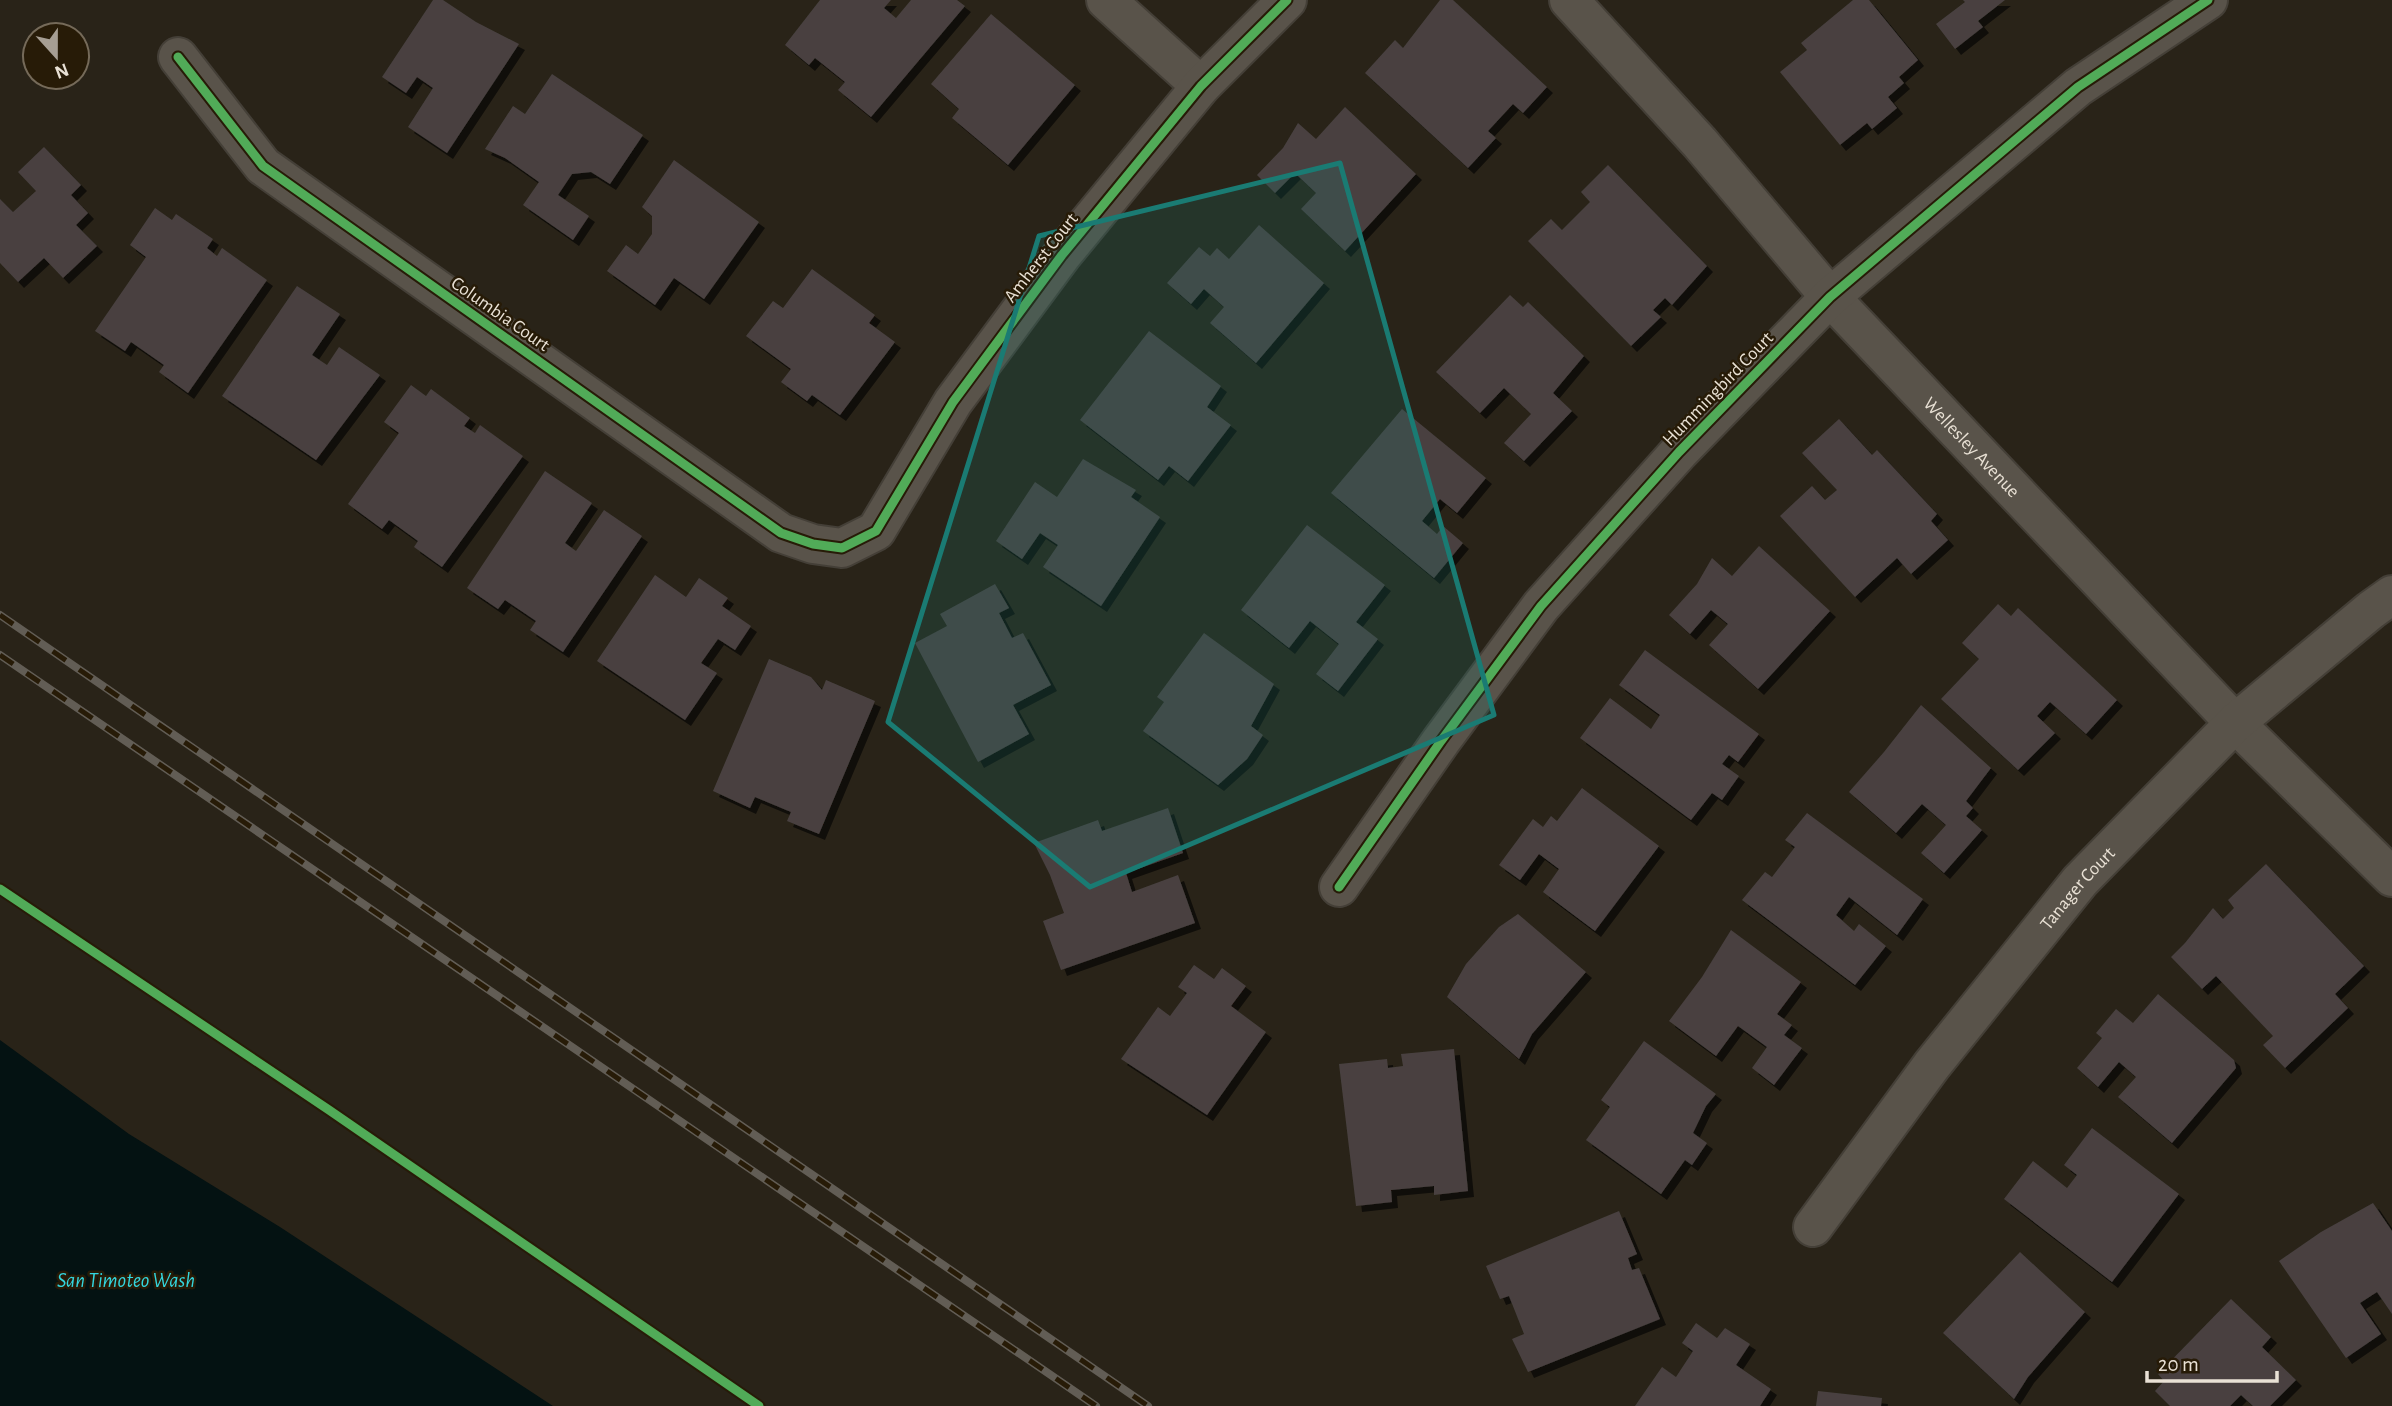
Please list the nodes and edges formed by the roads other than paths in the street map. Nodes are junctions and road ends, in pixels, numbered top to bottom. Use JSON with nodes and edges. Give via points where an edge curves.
{"nodes":[{"id":1,"x":1106,"y":0,"type":"edge"},
{"id":2,"x":1287,"y":0,"type":"edge"},
{"id":3,"x":1569,"y":0,"type":"edge"},
{"id":4,"x":2208,"y":0,"type":"edge"},
{"id":5,"x":178,"y":57,"type":"dead end"},
{"id":6,"x":1201,"y":86,"type":"junction"},
{"id":7,"x":1830,"y":298,"type":"junction"},
{"id":8,"x":842,"y":548,"type":"joint"},
{"id":9,"x":2392,"y":595,"type":"edge"},
{"id":10,"x":2235,"y":723,"type":"junction"},
{"id":11,"x":2392,"y":877,"type":"edge"},
{"id":12,"x":1339,"y":887,"type":"dead end"},
{"id":13,"x":1813,"y":1227,"type":"dead end"}],
"edges":[{"from":1,"to":6,"type":"street"},
{"from":2,"to":6,"type":"street","name":"Amherst Court"},
{"from":3,"to":7,"type":"street","name":"Wellesley Avenue","via":[[1700,144]]},
{"from":4,"to":7,"type":"street","name":"Hummingbird Court","via":[[2078,87]]},
{"from":5,"to":8,"type":"street","name":"Columbia Court","via":[[262,166],[781,533]]},
{"from":6,"to":8,"type":"street","name":"Amherst Court","via":[[1062,255],[953,402],[876,531]]},
{"from":7,"to":10,"type":"street","name":"Wellesley Avenue"},
{"from":7,"to":12,"type":"street","name":"Hummingbird Court","via":[[1679,452],[1541,606]]},
{"from":9,"to":10,"type":"street","name":"Tanager Court"},
{"from":10,"to":11,"type":"street","name":"Wellesley Avenue"},
{"from":10,"to":13,"type":"street","name":"Tanager Court","via":[[2080,881],[1932,1065]]}]}
